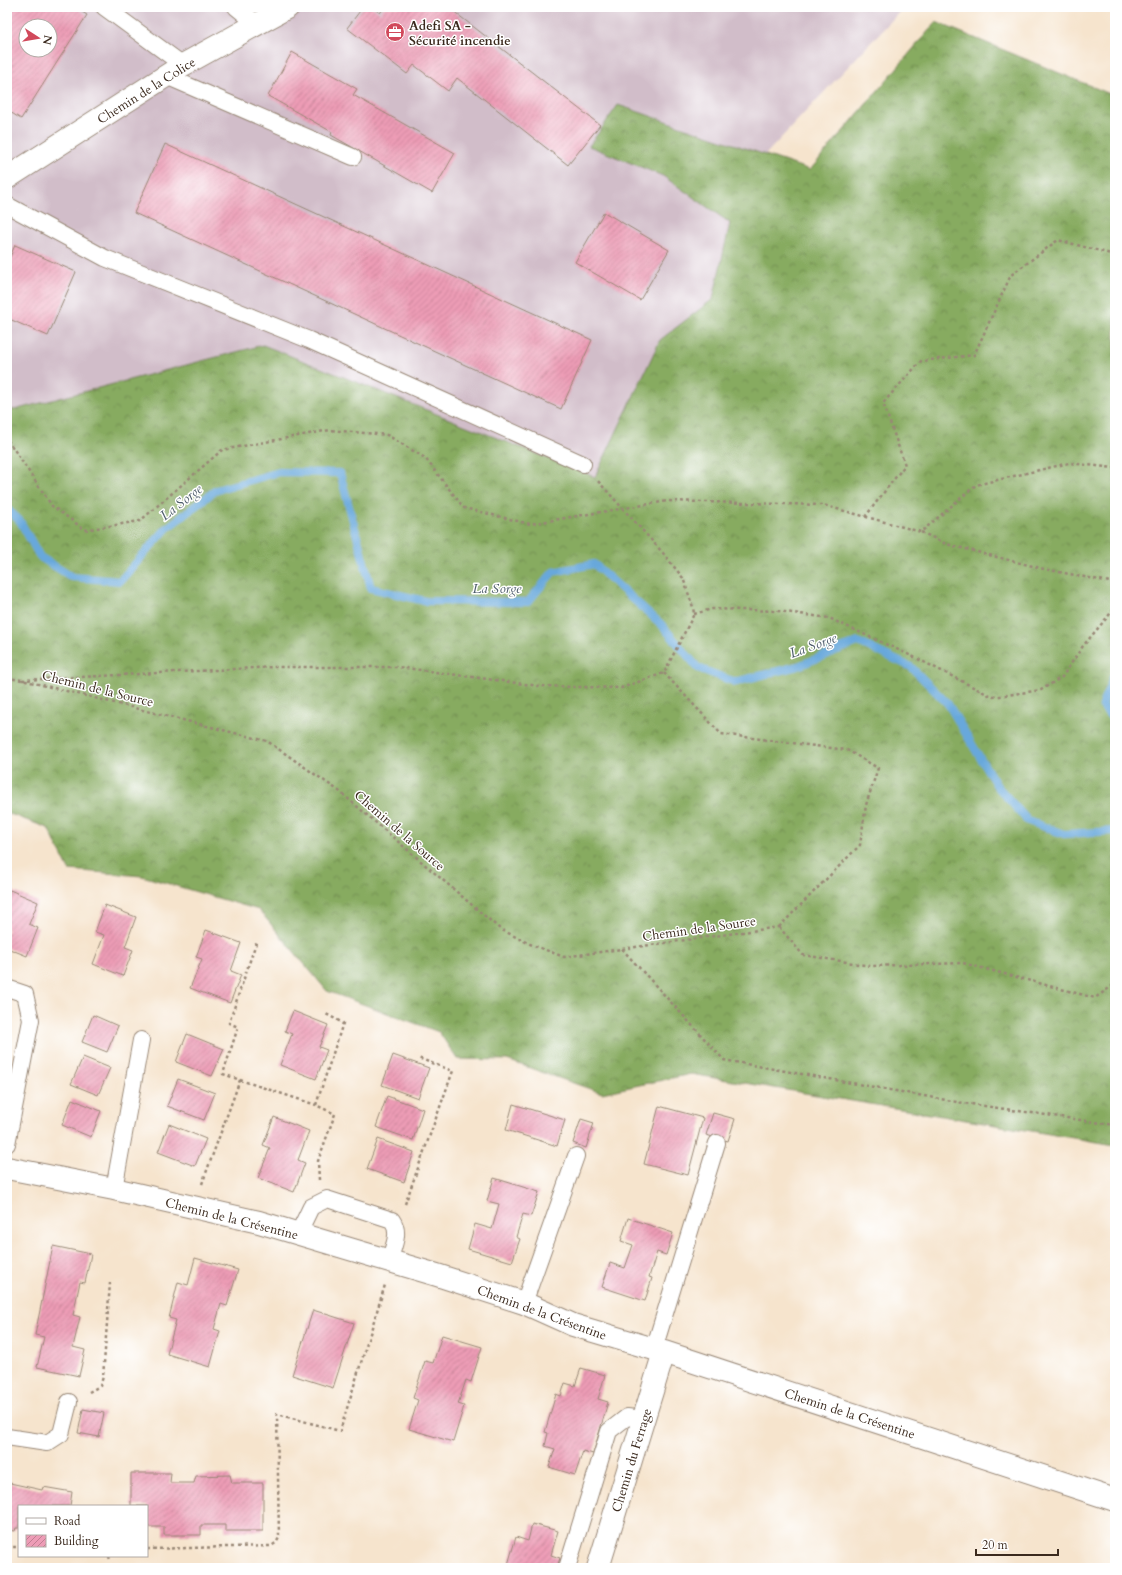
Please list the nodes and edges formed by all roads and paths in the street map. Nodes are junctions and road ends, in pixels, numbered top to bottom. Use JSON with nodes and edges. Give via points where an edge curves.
{"nodes":[{"id":1,"x":104,"y":7,"type":"edge"},
{"id":2,"x":236,"y":7,"type":"edge"},
{"id":3,"x":288,"y":7,"type":"edge"},
{"id":4,"x":258,"y":25,"type":"junction"},
{"id":5,"x":175,"y":70,"type":"junction"},
{"id":6,"x":353,"y":157,"type":"dead end"},
{"id":7,"x":7,"y":178,"type":"edge"},
{"id":8,"x":7,"y":204,"type":"edge"},
{"id":9,"x":1115,"y":256,"type":"edge"},
{"id":10,"x":7,"y":441,"type":"edge"},
{"id":11,"x":582,"y":464,"type":"joint"},
{"id":12,"x":1115,"y":468,"type":"edge"},
{"id":13,"x":624,"y":509,"type":"junction"},
{"id":14,"x":865,"y":516,"type":"junction"},
{"id":15,"x":920,"y":532,"type":"junction"},
{"id":16,"x":1115,"y":583,"type":"edge"},
{"id":17,"x":1115,"y":608,"type":"edge"},
{"id":18,"x":694,"y":614,"type":"junction"},
{"id":19,"x":664,"y":673,"type":"junction"},
{"id":20,"x":7,"y":678,"type":"edge"},
{"id":21,"x":22,"y":680,"type":"junction"},
{"id":22,"x":779,"y":927,"type":"junction"},
{"id":23,"x":257,"y":940,"type":"dead end"},
{"id":24,"x":621,"y":949,"type":"junction"},
{"id":25,"x":1115,"y":984,"type":"edge"},
{"id":26,"x":7,"y":988,"type":"edge"},
{"id":27,"x":326,"y":1014,"type":"dead end"},
{"id":28,"x":141,"y":1040,"type":"dead end"},
{"id":29,"x":418,"y":1058,"type":"dead end"},
{"id":30,"x":240,"y":1080,"type":"junction"},
{"id":31,"x":316,"y":1105,"type":"junction"},
{"id":32,"x":1115,"y":1125,"type":"edge"},
{"id":33,"x":717,"y":1143,"type":"dead end"},
{"id":34,"x":7,"y":1144,"type":"edge"},
{"id":35,"x":576,"y":1156,"type":"dead end"},
{"id":36,"x":7,"y":1168,"type":"edge"},
{"id":37,"x":202,"y":1185,"type":"dead end"},
{"id":38,"x":114,"y":1189,"type":"junction"},
{"id":39,"x":319,"y":1203,"type":"junction"},
{"id":40,"x":396,"y":1225,"type":"junction"},
{"id":41,"x":298,"y":1234,"type":"junction"},
{"id":42,"x":391,"y":1261,"type":"junction"},
{"id":43,"x":110,"y":1283,"type":"dead end"},
{"id":44,"x":524,"y":1303,"type":"junction"},
{"id":45,"x":659,"y":1351,"type":"junction"},
{"id":46,"x":69,"y":1402,"type":"joint"},
{"id":47,"x":643,"y":1419,"type":"junction"},
{"id":48,"x":7,"y":1437,"type":"edge"},
{"id":49,"x":1115,"y":1500,"type":"edge"},
{"id":50,"x":7,"y":1547,"type":"edge"},
{"id":51,"x":18,"y":1547,"type":"edge"},
{"id":52,"x":148,"y":1549,"type":"edge"},
{"id":53,"x":567,"y":1568,"type":"edge"},
{"id":54,"x":598,"y":1568,"type":"edge"}],
"edges":[{"from":1,"to":5,"type":"lane"},
{"from":2,"to":4,"type":"lane"},
{"from":3,"to":4,"type":"street","name":"Chemin de la Colice"},
{"from":4,"to":5,"type":"street","name":"Chemin de la Colice"},
{"from":5,"to":6,"type":"lane"},
{"from":5,"to":7,"type":"street","name":"Chemin de la Colice"},
{"from":8,"to":11,"type":"lane","via":[[105,258],[309,340]]},
{"from":9,"to":14,"type":"path","via":[[1058,240],[1011,275],[974,355],[921,361],[883,402],[905,465]]},
{"from":10,"to":13,"type":"path","via":[[52,506],[86,530],[140,521],[222,450],[330,430],[387,435],[425,458],[464,508],[530,524]]},
{"from":11,"to":13,"type":"path"},
{"from":12,"to":15,"type":"path","via":[[1069,463],[976,485]]},
{"from":13,"to":14,"type":"path","via":[[667,500],[823,505]]},
{"from":13,"to":18,"type":"path","via":[[683,578]]},
{"from":14,"to":15,"type":"path"},
{"from":15,"to":16,"type":"path","via":[[946,544],[1014,562]]},
{"from":17,"to":18,"type":"path","via":[[1083,646],[1062,677],[1041,690],[993,697],[829,618],[778,611],[712,609]]},
{"from":18,"to":19,"type":"path"},
{"from":19,"to":21,"type":"path","via":[[620,688],[539,686],[398,667],[274,667]]},
{"from":19,"to":22,"type":"path","via":[[722,734],[847,750],[878,768],[866,805],[860,845]]},
{"from":20,"to":21,"type":"path","name":"Chemin de la Source"},
{"from":21,"to":24,"type":"path","name":"Chemin de la Source","via":[[267,741],[339,791],[500,929],[564,957]]},
{"from":22,"to":24,"type":"path","name":"Chemin de la Source"},
{"from":22,"to":25,"type":"path","via":[[803,955],[871,966],[963,963],[1095,998]]},
{"from":23,"to":30,"type":"path","via":[[229,1023],[238,1027],[223,1074]]},
{"from":24,"to":32,"type":"path","via":[[724,1060],[957,1102]]},
{"from":26,"to":34,"type":"lane","via":[[25,994],[31,1020]]},
{"from":27,"to":31,"type":"path","via":[[343,1022]]},
{"from":28,"to":38,"type":"lane"},
{"from":29,"to":40,"type":"path","via":[[452,1071]]},
{"from":30,"to":31,"type":"path"},
{"from":30,"to":37,"type":"path"},
{"from":31,"to":39,"type":"path","via":[[335,1114],[318,1161]]},
{"from":33,"to":45,"type":"lane"},
{"from":35,"to":44,"type":"lane"},
{"from":36,"to":38,"type":"street","name":"Chemin de la Crésentine"},
{"from":38,"to":41,"type":"street","name":"Chemin de la Crésentine","via":[[259,1222]]},
{"from":39,"to":40,"type":"lane","via":[[326,1199],[392,1220]]},
{"from":39,"to":41,"type":"lane","via":[[311,1207]]},
{"from":40,"to":42,"type":"lane","via":[[397,1233]]},
{"from":41,"to":42,"type":"street","name":"Chemin de la Crésentine"},
{"from":42,"to":44,"type":"street","name":"Chemin de la Crésentine"},
{"from":42,"to":52,"type":"path","via":[[340,1431],[277,1414],[279,1538],[276,1543],[272,1546]]},
{"from":43,"to":46,"type":"path","via":[[103,1377],[100,1386]]},
{"from":44,"to":45,"type":"street","name":"Chemin de la Crésentine","via":[[573,1325]]},
{"from":45,"to":47,"type":"street","name":"Chemin du Ferrage"},
{"from":45,"to":49,"type":"street","name":"Chemin de la Crésentine"},
{"from":46,"to":48,"type":"lane","via":[[60,1434],[46,1443]]},
{"from":47,"to":53,"type":"lane","via":[[627,1417],[609,1431]]},
{"from":47,"to":54,"type":"street","name":"Chemin du Ferrage"},
{"from":50,"to":51,"type":"path"}]}
